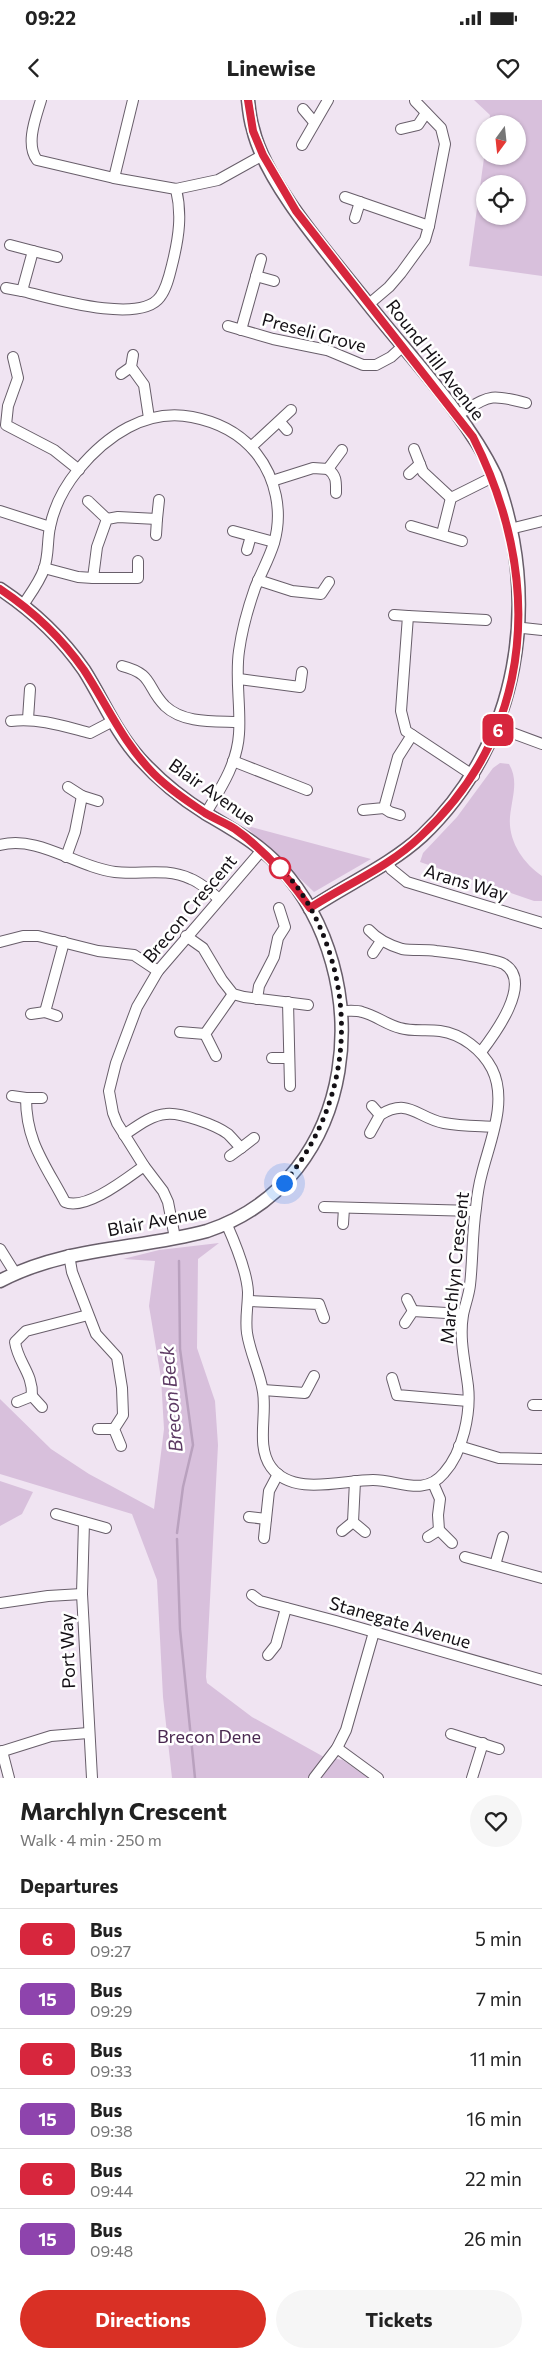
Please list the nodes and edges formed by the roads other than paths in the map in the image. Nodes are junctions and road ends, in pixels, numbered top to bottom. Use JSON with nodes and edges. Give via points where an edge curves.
{"nodes":[{"id":1,"x":41,"y":100,"type":"edge"},
{"id":2,"x":132,"y":100,"type":"edge"},
{"id":3,"x":248,"y":100,"type":"edge"},
{"id":4,"x":328,"y":100,"type":"edge"},
{"id":5,"x":415,"y":101,"type":"edge"},
{"id":6,"x":303,"y":110,"type":"dead end"},
{"id":7,"x":426,"y":113,"type":"junction"},
{"id":8,"x":314,"y":122,"type":"junction"},
{"id":9,"x":400,"y":128,"type":"dead end"},
{"id":10,"x":302,"y":145,"type":"dead end"},
{"id":11,"x":263,"y":155,"type":"junction"},
{"id":12,"x":114,"y":178,"type":"junction"},
{"id":13,"x":176,"y":189,"type":"junction"},
{"id":14,"x":345,"y":196,"type":"dead end"},
{"id":15,"x":360,"y":202,"type":"junction"},
{"id":16,"x":355,"y":218,"type":"dead end"},
{"id":17,"x":430,"y":226,"type":"junction"},
{"id":18,"x":10,"y":245,"type":"dead end"},
{"id":19,"x":33,"y":251,"type":"junction"},
{"id":20,"x":57,"y":257,"type":"dead end"},
{"id":21,"x":260,"y":259,"type":"dead end"},
{"id":22,"x":256,"y":276,"type":"junction"},
{"id":23,"x":274,"y":281,"type":"dead end"},
{"id":24,"x":6,"y":288,"type":"dead end"},
{"id":25,"x":22,"y":291,"type":"junction"},
{"id":26,"x":369,"y":304,"type":"junction"},
{"id":27,"x":228,"y":326,"type":"dead end"},
{"id":28,"x":241,"y":330,"type":"junction"},
{"id":29,"x":402,"y":346,"type":"junction"},
{"id":30,"x":133,"y":355,"type":"dead end"},
{"id":31,"x":13,"y":357,"type":"dead end"},
{"id":32,"x":131,"y":367,"type":"junction"},
{"id":33,"x":121,"y":374,"type":"dead end"},
{"id":34,"x":526,"y":403,"type":"dead end"},
{"id":35,"x":291,"y":410,"type":"dead end"},
{"id":36,"x":457,"y":415,"type":"junction"},
{"id":37,"x":149,"y":418,"type":"junction"},
{"id":38,"x":251,"y":448,"type":"junction"},
{"id":39,"x":414,"y":449,"type":"dead end"},
{"id":40,"x":342,"y":450,"type":"dead end"},
{"id":41,"x":420,"y":464,"type":"junction"},
{"id":42,"x":328,"y":469,"type":"junction"},
{"id":43,"x":78,"y":470,"type":"junction"},
{"id":44,"x":409,"y":474,"type":"dead end"},
{"id":45,"x":495,"y":476,"type":"junction"},
{"id":46,"x":272,"y":481,"type":"junction"},
{"id":47,"x":336,"y":493,"type":"dead end"},
{"id":48,"x":451,"y":498,"type":"junction"},
{"id":49,"x":159,"y":500,"type":"dead end"},
{"id":50,"x":88,"y":502,"type":"dead end"},
{"id":51,"x":0,"y":511,"type":"edge"},
{"id":52,"x":107,"y":519,"type":"junction"},
{"id":53,"x":157,"y":519,"type":"junction"},
{"id":54,"x":542,"y":521,"type":"edge"},
{"id":55,"x":411,"y":526,"type":"dead end"},
{"id":56,"x":50,"y":527,"type":"junction"},
{"id":57,"x":514,"y":528,"type":"junction"},
{"id":58,"x":233,"y":531,"type":"dead end"},
{"id":59,"x":442,"y":534,"type":"junction"},
{"id":60,"x":156,"y":535,"type":"dead end"},
{"id":61,"x":250,"y":536,"type":"junction"},
{"id":62,"x":462,"y":541,"type":"dead end"},
{"id":63,"x":274,"y":542,"type":"junction"},
{"id":64,"x":247,"y":550,"type":"dead end"},
{"id":65,"x":138,"y":561,"type":"dead end"},
{"id":66,"x":44,"y":568,"type":"junction"},
{"id":67,"x":93,"y":578,"type":"junction"},
{"id":68,"x":258,"y":580,"type":"junction"},
{"id":69,"x":329,"y":582,"type":"dead end"},
{"id":70,"x":0,"y":589,"type":"edge"},
{"id":71,"x":24,"y":605,"type":"junction"},
{"id":72,"x":394,"y":615,"type":"dead end"},
{"id":73,"x":408,"y":616,"type":"junction"},
{"id":74,"x":486,"y":620,"type":"dead end"},
{"id":75,"x":523,"y":628,"type":"junction"},
{"id":76,"x":542,"y":630,"type":"edge"},
{"id":77,"x":122,"y":666,"type":"dead end"},
{"id":78,"x":302,"y":672,"type":"dead end"},
{"id":79,"x":239,"y":679,"type":"junction"},
{"id":80,"x":30,"y":689,"type":"dead end"},
{"id":81,"x":28,"y":719,"type":"junction"},
{"id":82,"x":11,"y":721,"type":"dead end"},
{"id":83,"x":113,"y":721,"type":"junction"},
{"id":84,"x":239,"y":722,"type":"junction"},
{"id":85,"x":499,"y":728,"type":"junction"},
{"id":86,"x":412,"y":735,"type":"junction"},
{"id":87,"x":542,"y":744,"type":"edge"},
{"id":88,"x":233,"y":761,"type":"junction"},
{"id":89,"x":474,"y":776,"type":"junction"},
{"id":90,"x":68,"y":787,"type":"dead end"},
{"id":91,"x":307,"y":790,"type":"dead end"},
{"id":92,"x":82,"y":796,"type":"junction"},
{"id":93,"x":98,"y":801,"type":"dead end"},
{"id":94,"x":384,"y":808,"type":"junction"},
{"id":95,"x":363,"y":810,"type":"dead end"},
{"id":96,"x":206,"y":813,"type":"junction"},
{"id":97,"x":400,"y":815,"type":"dead end"},
{"id":98,"x":0,"y":845,"type":"edge"},
{"id":99,"x":262,"y":850,"type":"junction"},
{"id":100,"x":66,"y":857,"type":"junction"},
{"id":101,"x":388,"y":862,"type":"junction"},
{"id":102,"x":219,"y":899,"type":"junction"},
{"id":103,"x":279,"y":908,"type":"dead end"},
{"id":104,"x":310,"y":908,"type":"junction"},
{"id":105,"x":542,"y":922,"type":"edge"},
{"id":106,"x":369,"y":930,"type":"dead end"},
{"id":107,"x":186,"y":936,"type":"junction"},
{"id":108,"x":381,"y":940,"type":"junction"},
{"id":109,"x":0,"y":942,"type":"edge"},
{"id":110,"x":64,"y":942,"type":"junction"},
{"id":111,"x":373,"y":954,"type":"dead end"},
{"id":112,"x":158,"y":971,"type":"junction"},
{"id":113,"x":233,"y":994,"type":"junction"},
{"id":114,"x":257,"y":999,"type":"junction"},
{"id":115,"x":288,"y":1002,"type":"junction"},
{"id":116,"x":308,"y":1005,"type":"dead end"},
{"id":117,"x":342,"y":1011,"type":"junction"},
{"id":118,"x":45,"y":1012,"type":"junction"},
{"id":119,"x":31,"y":1014,"type":"dead end"},
{"id":120,"x":57,"y":1016,"type":"dead end"},
{"id":121,"x":180,"y":1032,"type":"dead end"},
{"id":122,"x":205,"y":1034,"type":"junction"},
{"id":123,"x":481,"y":1052,"type":"junction"},
{"id":124,"x":216,"y":1056,"type":"dead end"},
{"id":125,"x":272,"y":1058,"type":"dead end"},
{"id":126,"x":288,"y":1058,"type":"junction"},
{"id":127,"x":290,"y":1086,"type":"dead end"},
{"id":128,"x":12,"y":1096,"type":"dead end"},
{"id":129,"x":26,"y":1098,"type":"junction"},
{"id":130,"x":42,"y":1098,"type":"dead end"},
{"id":131,"x":372,"y":1106,"type":"dead end"},
{"id":132,"x":380,"y":1115,"type":"junction"},
{"id":133,"x":494,"y":1127,"type":"junction"},
{"id":134,"x":370,"y":1133,"type":"dead end"},
{"id":135,"x":124,"y":1135,"type":"junction"},
{"id":136,"x":254,"y":1138,"type":"dead end"},
{"id":137,"x":241,"y":1148,"type":"junction"},
{"id":138,"x":230,"y":1156,"type":"dead end"},
{"id":139,"x":144,"y":1166,"type":"junction"},
{"id":140,"x":324,"y":1207,"type":"dead end"},
{"id":141,"x":344,"y":1208,"type":"junction"},
{"id":142,"x":475,"y":1211,"type":"junction"},
{"id":143,"x":343,"y":1224,"type":"dead end"},
{"id":144,"x":226,"y":1225,"type":"junction"},
{"id":145,"x":175,"y":1238,"type":"junction"},
{"id":146,"x":0,"y":1249,"type":"edge"},
{"id":147,"x":69,"y":1255,"type":"junction"},
{"id":148,"x":15,"y":1273,"type":"junction"},
{"id":149,"x":0,"y":1280,"type":"edge"},
{"id":150,"x":407,"y":1299,"type":"dead end"},
{"id":151,"x":248,"y":1301,"type":"junction"},
{"id":152,"x":413,"y":1311,"type":"junction"},
{"id":153,"x":463,"y":1314,"type":"junction"},
{"id":154,"x":88,"y":1315,"type":"junction"},
{"id":155,"x":324,"y":1318,"type":"dead end"},
{"id":156,"x":405,"y":1323,"type":"dead end"},
{"id":157,"x":314,"y":1376,"type":"dead end"},
{"id":158,"x":392,"y":1378,"type":"dead end"},
{"id":159,"x":263,"y":1390,"type":"junction"},
{"id":160,"x":32,"y":1396,"type":"junction"},
{"id":161,"x":468,"y":1400,"type":"junction"},
{"id":162,"x":17,"y":1402,"type":"dead end"},
{"id":163,"x":42,"y":1407,"type":"dead end"},
{"id":164,"x":114,"y":1429,"type":"junction"},
{"id":165,"x":98,"y":1430,"type":"dead end"},
{"id":166,"x":121,"y":1446,"type":"dead end"},
{"id":167,"x":459,"y":1446,"type":"junction"},
{"id":168,"x":542,"y":1459,"type":"edge"},
{"id":169,"x":278,"y":1474,"type":"junction"},
{"id":170,"x":355,"y":1481,"type":"junction"},
{"id":171,"x":433,"y":1483,"type":"junction"},
{"id":172,"x":56,"y":1514,"type":"dead end"},
{"id":173,"x":250,"y":1517,"type":"dead end"},
{"id":174,"x":266,"y":1519,"type":"junction"},
{"id":175,"x":84,"y":1522,"type":"junction"},
{"id":176,"x":353,"y":1522,"type":"junction"},
{"id":177,"x":106,"y":1528,"type":"dead end"},
{"id":178,"x":439,"y":1530,"type":"junction"},
{"id":179,"x":342,"y":1531,"type":"dead end"},
{"id":180,"x":365,"y":1532,"type":"dead end"},
{"id":181,"x":428,"y":1537,"type":"dead end"},
{"id":182,"x":503,"y":1537,"type":"dead end"},
{"id":183,"x":264,"y":1538,"type":"dead end"},
{"id":184,"x":452,"y":1543,"type":"dead end"},
{"id":185,"x":465,"y":1557,"type":"dead end"},
{"id":186,"x":494,"y":1564,"type":"junction"},
{"id":187,"x":542,"y":1578,"type":"edge"},
{"id":188,"x":82,"y":1594,"type":"junction"},
{"id":189,"x":252,"y":1595,"type":"dead end"},
{"id":190,"x":0,"y":1603,"type":"edge"},
{"id":191,"x":286,"y":1608,"type":"junction"},
{"id":192,"x":374,"y":1632,"type":"junction"},
{"id":193,"x":268,"y":1656,"type":"dead end"},
{"id":194,"x":542,"y":1680,"type":"edge"},
{"id":195,"x":88,"y":1733,"type":"junction"},
{"id":196,"x":451,"y":1734,"type":"dead end"},
{"id":197,"x":483,"y":1744,"type":"junction"},
{"id":198,"x":337,"y":1748,"type":"junction"},
{"id":199,"x":499,"y":1749,"type":"dead end"},
{"id":200,"x":1,"y":1751,"type":"edge"},
{"id":201,"x":9,"y":1778,"type":"edge"},
{"id":202,"x":92,"y":1778,"type":"edge"},
{"id":203,"x":314,"y":1778,"type":"edge"},
{"id":204,"x":378,"y":1778,"type":"edge"},
{"id":205,"x":472,"y":1778,"type":"edge"}],
"edges":[{"from":1,"to":12,"type":"street","via":[[32,138],[32,153],[37,160]]},
{"from":2,"to":12,"type":"street"},
{"from":3,"to":11,"type":"street","name":"Round Hill Avenue","via":[[253,131]]},
{"from":4,"to":8,"type":"street"},
{"from":5,"to":7,"type":"street"},
{"from":6,"to":8,"type":"street"},
{"from":7,"to":9,"type":"street","via":[[418,125]]},
{"from":7,"to":17,"type":"street","via":[[441,128],[445,144]]},
{"from":8,"to":10,"type":"street"},
{"from":11,"to":13,"type":"street","via":[[218,180]]},
{"from":11,"to":26,"type":"street","name":"Round Hill Avenue","via":[[296,211]]},
{"from":12,"to":13,"type":"street"},
{"from":13,"to":25,"type":"street","via":[[180,208],[178,240],[169,275],[159,298],[145,308],[123,310],[78,304]]},
{"from":14,"to":15,"type":"street"},
{"from":15,"to":16,"type":"street"},
{"from":15,"to":17,"type":"street"},
{"from":17,"to":26,"type":"street","via":[[425,240],[401,273]]},
{"from":18,"to":19,"type":"street"},
{"from":19,"to":20,"type":"street"},
{"from":19,"to":25,"type":"street"},
{"from":21,"to":22,"type":"street","name":"Preseli Grove"},
{"from":22,"to":23,"type":"street"},
{"from":22,"to":28,"type":"street","name":"Preseli Grove"},
{"from":24,"to":25,"type":"street"},
{"from":26,"to":29,"type":"street","name":"Round Hill Avenue"},
{"from":27,"to":28,"type":"street","name":"Preseli Grove"},
{"from":28,"to":29,"type":"street","name":"Preseli Grove","via":[[327,350],[363,364],[376,365]]},
{"from":29,"to":36,"type":"street","name":"Round Hill Avenue"},
{"from":30,"to":32,"type":"street"},
{"from":31,"to":43,"type":"street","via":[[18,378],[8,406],[6,425],[54,450]]},
{"from":32,"to":33,"type":"street"},
{"from":32,"to":37,"type":"street","via":[[144,385]]},
{"from":34,"to":36,"type":"street","via":[[496,395],[486,397]]},
{"from":35,"to":38,"type":"street","via":[[284,426]]},
{"from":36,"to":45,"type":"street","name":"Round Hill Avenue"},
{"from":37,"to":38,"type":"street","via":[[186,416],[209,420],[235,433]]},
{"from":37,"to":43,"type":"street","via":[[116,434]]},
{"from":38,"to":46,"type":"street","via":[[267,468]]},
{"from":39,"to":41,"type":"street"},
{"from":40,"to":42,"type":"street"},
{"from":41,"to":44,"type":"street"},
{"from":41,"to":48,"type":"street","via":[[423,472]]},
{"from":42,"to":46,"type":"street","via":[[313,468]]},
{"from":42,"to":47,"type":"street","via":[[336,481]]},
{"from":43,"to":56,"type":"street","via":[[63,492]]},
{"from":45,"to":48,"type":"street"},
{"from":45,"to":57,"type":"street","name":"Round Hill Avenue"},
{"from":46,"to":63,"type":"street","via":[[277,510]]},
{"from":48,"to":59,"type":"street"},
{"from":49,"to":53,"type":"street"},
{"from":50,"to":52,"type":"street"},
{"from":51,"to":56,"type":"street"},
{"from":52,"to":53,"type":"street"},
{"from":52,"to":67,"type":"street","via":[[97,548]]},
{"from":53,"to":60,"type":"street"},
{"from":54,"to":57,"type":"street"},
{"from":55,"to":59,"type":"street"},
{"from":56,"to":66,"type":"street"},
{"from":57,"to":75,"type":"street","name":"Round Hill Avenue","via":[[522,577]]},
{"from":58,"to":61,"type":"street"},
{"from":59,"to":62,"type":"street"},
{"from":61,"to":63,"type":"street"},
{"from":61,"to":64,"type":"street"},
{"from":63,"to":68,"type":"street"},
{"from":65,"to":67,"type":"street","via":[[138,578]]},
{"from":66,"to":67,"type":"street"},
{"from":66,"to":71,"type":"street"},
{"from":68,"to":69,"type":"street","via":[[292,591],[320,594]]},
{"from":68,"to":79,"type":"street","via":[[242,635]]},
{"from":70,"to":71,"type":"street","name":"Blair Avenue"},
{"from":71,"to":83,"type":"street","name":"Blair Avenue","via":[[58,636],[75,658]]},
{"from":72,"to":73,"type":"street"},
{"from":73,"to":74,"type":"street"},
{"from":73,"to":86,"type":"street","via":[[401,711],[406,731]]},
{"from":75,"to":76,"type":"street"},
{"from":75,"to":85,"type":"street","name":"Round Hill Avenue","via":[[515,680]]},
{"from":77,"to":84,"type":"street","via":[[145,676],[165,706],[178,714],[193,720]]},
{"from":78,"to":79,"type":"street","via":[[300,687]]},
{"from":79,"to":84,"type":"street"},
{"from":80,"to":81,"type":"street"},
{"from":81,"to":82,"type":"street"},
{"from":81,"to":83,"type":"street","via":[[50,721],[90,733]]},
{"from":83,"to":96,"type":"street","name":"Blair Avenue","via":[[155,775]]},
{"from":84,"to":88,"type":"street"},
{"from":85,"to":87,"type":"street"},
{"from":85,"to":89,"type":"street","name":"Round Hill Avenue"},
{"from":86,"to":89,"type":"street"},
{"from":86,"to":94,"type":"street","via":[[398,756]]},
{"from":88,"to":91,"type":"street"},
{"from":88,"to":96,"type":"street"},
{"from":89,"to":101,"type":"street","name":"Round Hill Avenue","via":[[448,809]]},
{"from":90,"to":92,"type":"street"},
{"from":92,"to":93,"type":"street"},
{"from":92,"to":100,"type":"street"},
{"from":94,"to":95,"type":"street"},
{"from":94,"to":97,"type":"street"},
{"from":96,"to":99,"type":"street","name":"Blair Avenue","via":[[234,828]]},
{"from":98,"to":100,"type":"street","via":[[21,842]]},
{"from":99,"to":102,"type":"street","name":"Brecon Crescent"},
{"from":99,"to":104,"type":"street","name":"Blair Avenue","via":[[280,867]]},
{"from":100,"to":102,"type":"street","via":[[113,872],[166,871],[190,878]]},
{"from":101,"to":104,"type":"street","name":"Round Hill Avenue"},
{"from":101,"to":105,"type":"street","name":"Arans Way","via":[[407,882]]},
{"from":102,"to":107,"type":"street","name":"Brecon Crescent"},
{"from":103,"to":114,"type":"street","via":[[290,928],[278,938]]},
{"from":104,"to":117,"type":"street","name":"Blair Avenue","via":[[332,956]]},
{"from":106,"to":108,"type":"street"},
{"from":107,"to":112,"type":"street","name":"Brecon Crescent"},
{"from":107,"to":113,"type":"street","via":[[203,948]]},
{"from":108,"to":111,"type":"street"},
{"from":108,"to":123,"type":"street","via":[[404,949],[446,952],[496,960],[506,965],[512,974],[514,987],[511,1004]]},
{"from":109,"to":110,"type":"street","via":[[38,936]]},
{"from":110,"to":112,"type":"street","via":[[134,956]]},
{"from":110,"to":118,"type":"street"},
{"from":112,"to":135,"type":"street","name":"Brecon Crescent","via":[[137,1007],[109,1091],[113,1114]]},
{"from":113,"to":114,"type":"street"},
{"from":113,"to":122,"type":"street"},
{"from":114,"to":115,"type":"street"},
{"from":115,"to":116,"type":"street"},
{"from":115,"to":126,"type":"street"},
{"from":117,"to":123,"type":"street","name":"Marchlyn Crescent","via":[[361,1011],[401,1029],[450,1033]]},
{"from":117,"to":144,"type":"street","name":"Blair Avenue","via":[[338,1078],[315,1139],[298,1167],[279,1188],[249,1212]]},
{"from":118,"to":119,"type":"street"},
{"from":118,"to":120,"type":"street"},
{"from":121,"to":122,"type":"street"},
{"from":122,"to":124,"type":"street"},
{"from":123,"to":133,"type":"street","name":"Marchlyn Crescent","via":[[497,1083]]},
{"from":125,"to":126,"type":"street"},
{"from":126,"to":127,"type":"street"},
{"from":128,"to":129,"type":"street"},
{"from":129,"to":130,"type":"street"},
{"from":129,"to":139,"type":"street","via":[[30,1137],[65,1202],[88,1201]]},
{"from":131,"to":132,"type":"street"},
{"from":132,"to":133,"type":"street","via":[[394,1108],[408,1108],[445,1124]]},
{"from":132,"to":134,"type":"street"},
{"from":133,"to":142,"type":"street","name":"Marchlyn Crescent"},
{"from":135,"to":137,"type":"street","via":[[166,1114],[218,1128]]},
{"from":135,"to":139,"type":"street","name":"Brecon Crescent"},
{"from":136,"to":137,"type":"street"},
{"from":137,"to":138,"type":"street"},
{"from":139,"to":145,"type":"street","name":"Brecon Crescent","via":[[168,1202]]},
{"from":140,"to":141,"type":"street"},
{"from":141,"to":142,"type":"street"},
{"from":141,"to":143,"type":"street"},
{"from":142,"to":153,"type":"street","name":"Marchlyn Crescent","via":[[470,1287]]},
{"from":144,"to":145,"type":"street","name":"Blair Avenue"},
{"from":144,"to":151,"type":"street","via":[[244,1270]]},
{"from":145,"to":147,"type":"street","name":"Blair Avenue"},
{"from":146,"to":148,"type":"street"},
{"from":147,"to":148,"type":"street","name":"Blair Avenue"},
{"from":147,"to":154,"type":"street"},
{"from":148,"to":149,"type":"street","name":"Blair Avenue"},
{"from":150,"to":152,"type":"street"},
{"from":151,"to":155,"type":"street","via":[[319,1304]]},
{"from":151,"to":159,"type":"street","via":[[247,1333]]},
{"from":152,"to":153,"type":"street"},
{"from":152,"to":156,"type":"street"},
{"from":153,"to":161,"type":"street","name":"Marchlyn Crescent","via":[[462,1345]]},
{"from":154,"to":160,"type":"street","via":[[26,1331],[15,1342],[16,1354],[32,1384]]},
{"from":154,"to":164,"type":"street","via":[[96,1334],[117,1357],[123,1415]]},
{"from":157,"to":159,"type":"street","via":[[305,1393]]},
{"from":158,"to":161,"type":"street","via":[[397,1395]]},
{"from":159,"to":169,"type":"street","via":[[262,1443],[265,1456]]},
{"from":160,"to":162,"type":"street"},
{"from":160,"to":163,"type":"street"},
{"from":161,"to":167,"type":"street","name":"Marchlyn Crescent"},
{"from":164,"to":165,"type":"street"},
{"from":164,"to":166,"type":"street"},
{"from":167,"to":168,"type":"street","via":[[498,1458]]},
{"from":167,"to":171,"type":"street","name":"Marchlyn Crescent","via":[[445,1472]]},
{"from":169,"to":170,"type":"street","via":[[314,1485]]},
{"from":169,"to":174,"type":"street","via":[[269,1491]]},
{"from":170,"to":171,"type":"street","via":[[376,1480],[408,1487]]},
{"from":170,"to":176,"type":"street"},
{"from":171,"to":178,"type":"street","via":[[440,1499]]},
{"from":172,"to":175,"type":"street"},
{"from":173,"to":174,"type":"street"},
{"from":174,"to":183,"type":"street"},
{"from":175,"to":177,"type":"street"},
{"from":175,"to":188,"type":"street","name":"Port Way"},
{"from":176,"to":179,"type":"street"},
{"from":176,"to":180,"type":"street"},
{"from":178,"to":181,"type":"street"},
{"from":178,"to":184,"type":"street"},
{"from":182,"to":186,"type":"street"},
{"from":185,"to":186,"type":"street"},
{"from":186,"to":187,"type":"street"},
{"from":188,"to":190,"type":"street"},
{"from":188,"to":195,"type":"street","name":"Port Way"},
{"from":189,"to":191,"type":"street","name":"Stanegate Avenue","via":[[260,1602]]},
{"from":191,"to":192,"type":"street","name":"Stanegate Avenue"},
{"from":191,"to":193,"type":"street","via":[[276,1645]]},
{"from":192,"to":194,"type":"street","name":"Stanegate Avenue"},
{"from":192,"to":198,"type":"street","via":[[352,1712]]},
{"from":195,"to":200,"type":"street","via":[[51,1736]]},
{"from":195,"to":202,"type":"street","name":"Port Way"},
{"from":196,"to":197,"type":"street"},
{"from":197,"to":199,"type":"street"},
{"from":197,"to":205,"type":"street"},
{"from":198,"to":203,"type":"street"},
{"from":198,"to":204,"type":"street"},
{"from":200,"to":201,"type":"street"}]}
